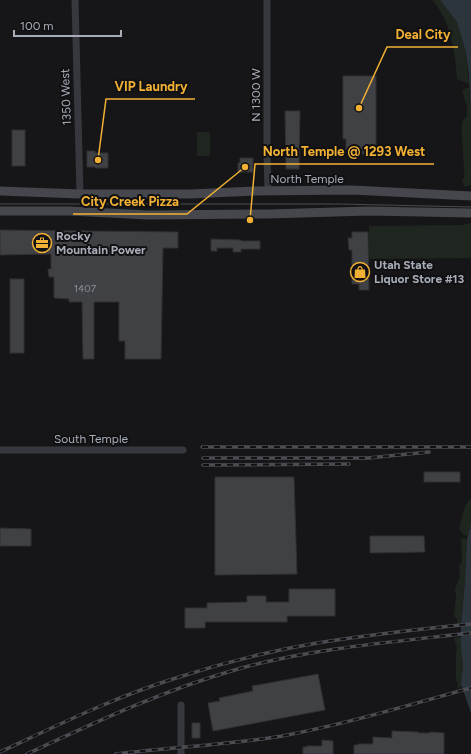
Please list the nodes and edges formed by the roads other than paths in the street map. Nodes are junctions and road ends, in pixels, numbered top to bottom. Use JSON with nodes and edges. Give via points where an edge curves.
{"nodes":[{"id":1,"x":75,"y":0,"type":"edge"},
{"id":2,"x":267,"y":0,"type":"edge"},
{"id":3,"x":268,"y":190,"type":"junction"},
{"id":4,"x":0,"y":191,"type":"edge"},
{"id":5,"x":80,"y":194,"type":"junction"},
{"id":6,"x":471,"y":196,"type":"edge"},
{"id":7,"x":0,"y":211,"type":"edge"},
{"id":8,"x":471,"y":213,"type":"edge"},
{"id":9,"x":0,"y":450,"type":"edge"},
{"id":10,"x":183,"y":450,"type":"dead end"},
{"id":11,"x":181,"y":706,"type":"dead end"},
{"id":12,"x":181,"y":754,"type":"edge"}],
"edges":[{"from":1,"to":5,"type":"street","name":"1350 West"},
{"from":2,"to":3,"type":"street","name":"N 1300 W"},
{"from":3,"to":5,"type":"main road","name":"North Temple","via":[[191,194]]},
{"from":3,"to":6,"type":"main road","name":"North Temple","via":[[352,190]]},
{"from":4,"to":5,"type":"main road","name":"North Temple"},
{"from":7,"to":8,"type":"main road","via":[[148,215]]},
{"from":9,"to":10,"type":"street","name":"South Temple"},
{"from":11,"to":12,"type":"street"}]}
